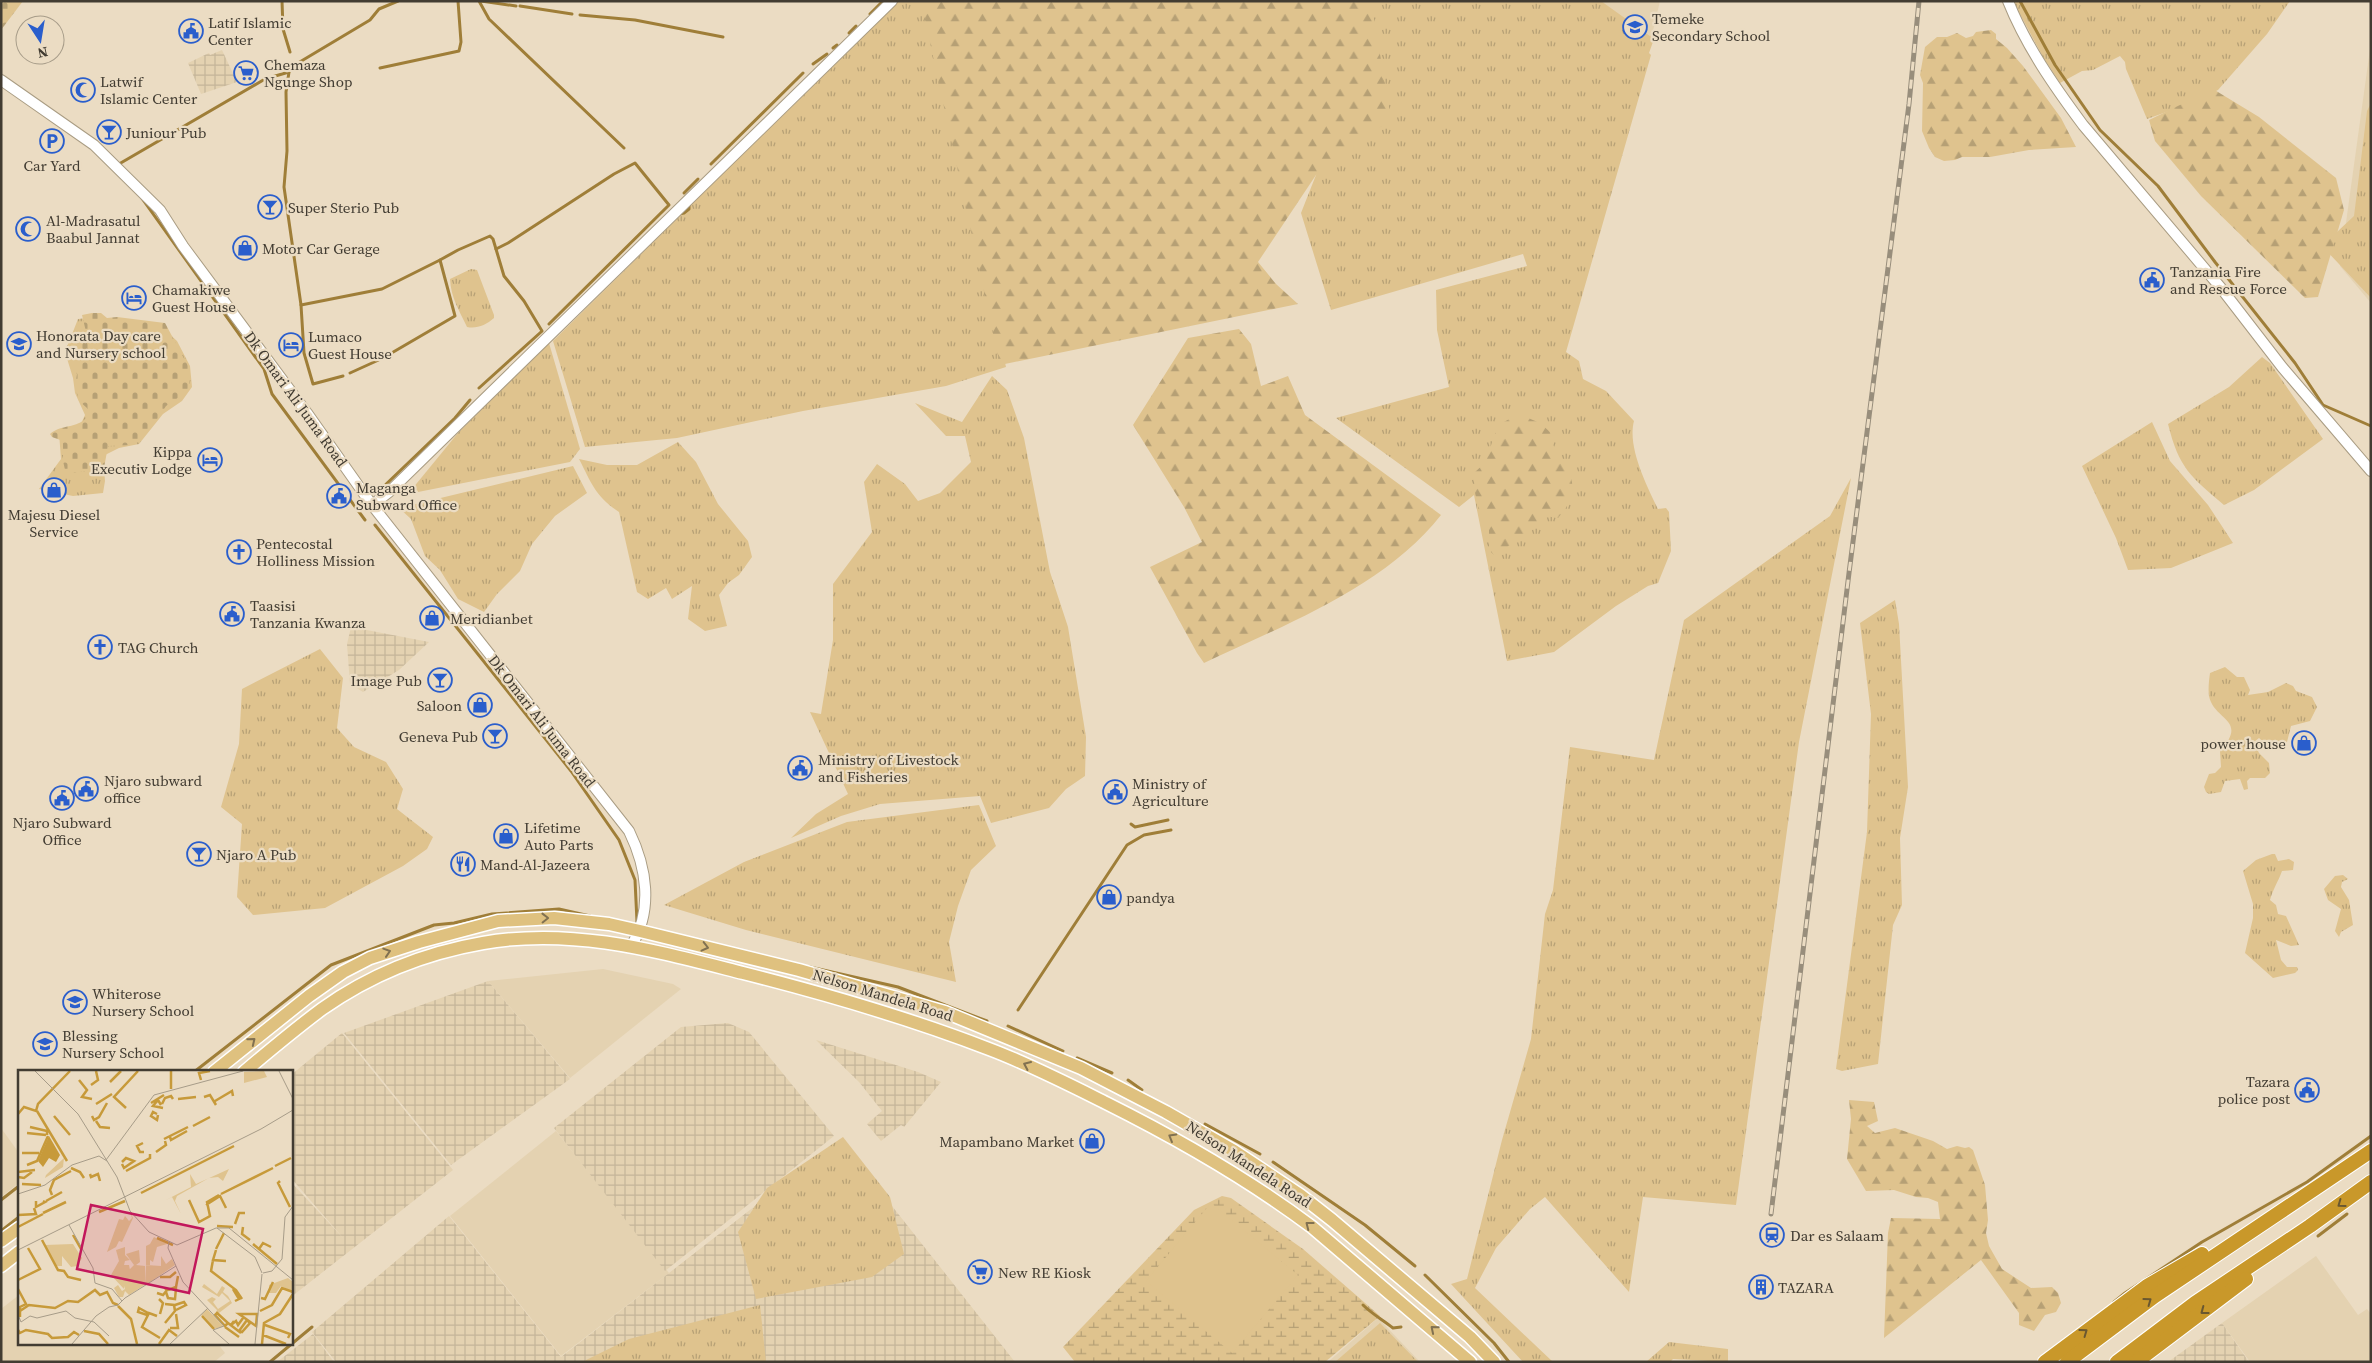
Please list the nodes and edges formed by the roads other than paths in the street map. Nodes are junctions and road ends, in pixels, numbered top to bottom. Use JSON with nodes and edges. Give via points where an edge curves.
{"nodes":[{"id":1,"x":892,"y":1,"type":"edge"},
{"id":2,"x":2008,"y":1,"type":"edge"},
{"id":3,"x":1,"y":80,"type":"edge"},
{"id":4,"x":2371,"y":471,"type":"edge"},
{"id":5,"x":372,"y":505,"type":"junction"},
{"id":6,"x":640,"y":931,"type":"junction"},
{"id":7,"x":632,"y":945,"type":"junction"},
{"id":8,"x":216,"y":1070,"type":"edge"},
{"id":9,"x":246,"y":1070,"type":"edge"},
{"id":10,"x":2371,"y":1152,"type":"edge"},
{"id":11,"x":2371,"y":1182,"type":"edge"},
{"id":12,"x":2309,"y":1193,"type":"junction"},
{"id":13,"x":2310,"y":1226,"type":"junction"},
{"id":14,"x":18,"y":1229,"type":"edge"},
{"id":15,"x":1,"y":1242,"type":"edge"},
{"id":16,"x":18,"y":1253,"type":"edge"},
{"id":17,"x":1,"y":1266,"type":"edge"},
{"id":18,"x":1470,"y":1362,"type":"edge"},
{"id":19,"x":1494,"y":1362,"type":"edge"},
{"id":20,"x":2045,"y":1362,"type":"edge"},
{"id":21,"x":2067,"y":1362,"type":"edge"},
{"id":22,"x":2117,"y":1362,"type":"edge"},
{"id":23,"x":2136,"y":1362,"type":"edge"}],
"edges":[{"from":1,"to":5,"type":"street"},
{"from":2,"to":4,"type":"street","via":[[2030,46],[2078,118]]},
{"from":3,"to":5,"type":"street","name":"Dk Omari Ali Juma Road","via":[[94,145],[160,210]]},
{"from":5,"to":6,"type":"street","name":"Dk Omari Ali Juma Road","via":[[629,832],[638,849],[646,883],[646,904]]},
{"from":6,"to":7,"type":"street","name":"Dk Omari Ali Juma Road"},
{"from":8,"to":6,"type":"main road","name":"Nelson Mandela Road","one_way":true,"via":[[309,996],[370,958],[498,921],[554,918]]},
{"from":6,"to":19,"type":"main road","name":"Nelson Mandela Road","one_way":true,"via":[[799,970],[945,1012],[1081,1068],[1200,1132],[1300,1195],[1462,1331]]},
{"from":7,"to":9,"type":"main road","name":"Nelson Mandela Road","via":[[579,938],[529,937],[428,955],[364,982],[322,1009]]},
{"from":18,"to":7,"type":"main road","name":"Nelson Mandela Road","one_way":true,"via":[[1286,1208],[1206,1156],[1068,1084],[992,1050],[932,1028],[797,987]]},
{"from":10,"to":12,"type":"highway"},
{"from":11,"to":13,"type":"highway","one_way":true},
{"from":20,"to":12,"type":"highway","one_way":true,"via":[[2147,1286]]},
{"from":21,"to":12,"type":"highway","one_way":true,"via":[[2155,1296]]},
{"from":13,"to":22,"type":"highway","via":[[2195,1303]]},
{"from":13,"to":23,"type":"highway","one_way":true,"via":[[2252,1275]]},
{"from":14,"to":15,"type":"main road"},
{"from":16,"to":17,"type":"main road"}]}
